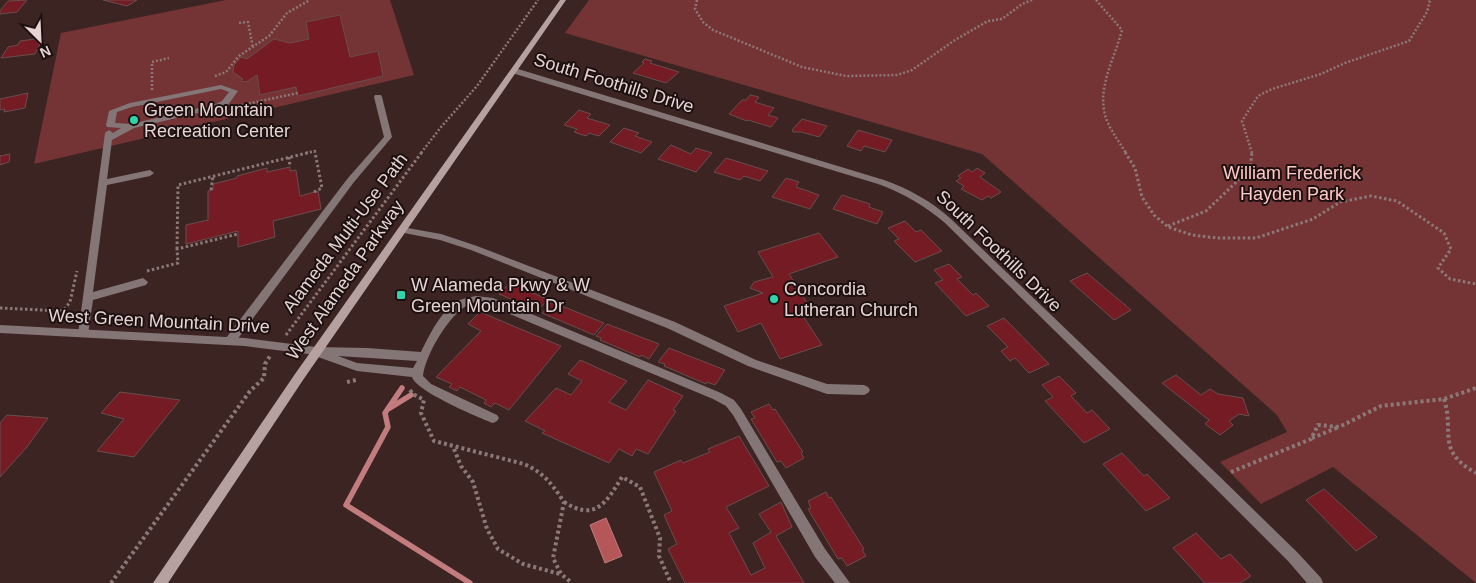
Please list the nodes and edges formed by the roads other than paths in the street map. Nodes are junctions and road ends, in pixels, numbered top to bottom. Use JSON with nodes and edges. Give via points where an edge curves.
{"nodes":[{"id":1,"x":563,"y":0,"type":"edge"},
{"id":2,"x":515,"y":71,"type":"junction"},
{"id":3,"x":378,"y":97,"type":"dead end"},
{"id":4,"x":110,"y":125,"type":"junction"},
{"id":5,"x":131,"y":126,"type":"junction"},
{"id":6,"x":108,"y":140,"type":"junction"},
{"id":7,"x":150,"y":173,"type":"dead end"},
{"id":8,"x":103,"y":184,"type":"junction"},
{"id":9,"x":402,"y":230,"type":"junction"},
{"id":10,"x":144,"y":277,"type":"road end"},
{"id":11,"x":88,"y":292,"type":"junction"},
{"id":12,"x":0,"y":329,"type":"edge"},
{"id":13,"x":83,"y":334,"type":"junction"},
{"id":14,"x":230,"y":341,"type":"junction"},
{"id":15,"x":316,"y":351,"type":"junction"},
{"id":16,"x":424,"y":357,"type":"junction"},
{"id":17,"x":417,"y":374,"type":"junction"},
{"id":18,"x":864,"y":390,"type":"dead end"},
{"id":19,"x":493,"y":418,"type":"dead end"},
{"id":20,"x":160,"y":583,"type":"edge"},
{"id":21,"x":842,"y":583,"type":"edge"},
{"id":22,"x":1316,"y":583,"type":"edge"}],
"edges":[{"from":1,"to":2,"type":"main road","name":"West Alameda Parkway"},
{"from":2,"to":9,"type":"main road","name":"West Alameda Parkway"},
{"from":2,"to":22,"type":"street","name":"South Foothills Drive","via":[[882,182],[916,196],[948,221]]},
{"from":3,"to":14,"type":"street","via":[[388,137],[351,180]]},
{"from":4,"to":5,"type":"street"},
{"from":4,"to":5,"type":"street","via":[[113,111],[130,105],[221,86],[234,91],[219,106]]},
{"from":4,"to":6,"type":"street"},
{"from":5,"to":6,"type":"street"},
{"from":6,"to":8,"type":"street"},
{"from":7,"to":8,"type":"street"},
{"from":8,"to":11,"type":"street"},
{"from":9,"to":15,"type":"main road","name":"West Alameda Parkway"},
{"from":9,"to":18,"type":"street","via":[[441,237],[483,251],[671,325],[752,363],[827,389]]},
{"from":10,"to":11,"type":"street"},
{"from":11,"to":13,"type":"street"},
{"from":12,"to":13,"type":"street","name":"West Green Mountain Drive"},
{"from":13,"to":14,"type":"street","name":"West Green Mountain Drive"},
{"from":14,"to":15,"type":"street","name":"West Green Mountain Drive"},
{"from":15,"to":16,"type":"street"},
{"from":15,"to":17,"type":"street","via":[[357,367]]},
{"from":15,"to":20,"type":"main road","name":"West Alameda Parkway"},
{"from":16,"to":17,"type":"street"},
{"from":16,"to":21,"type":"street","via":[[453,310],[469,301],[481,299],[726,400],[737,412],[820,553]]},
{"from":17,"to":19,"type":"street","via":[[421,383]]}]}
